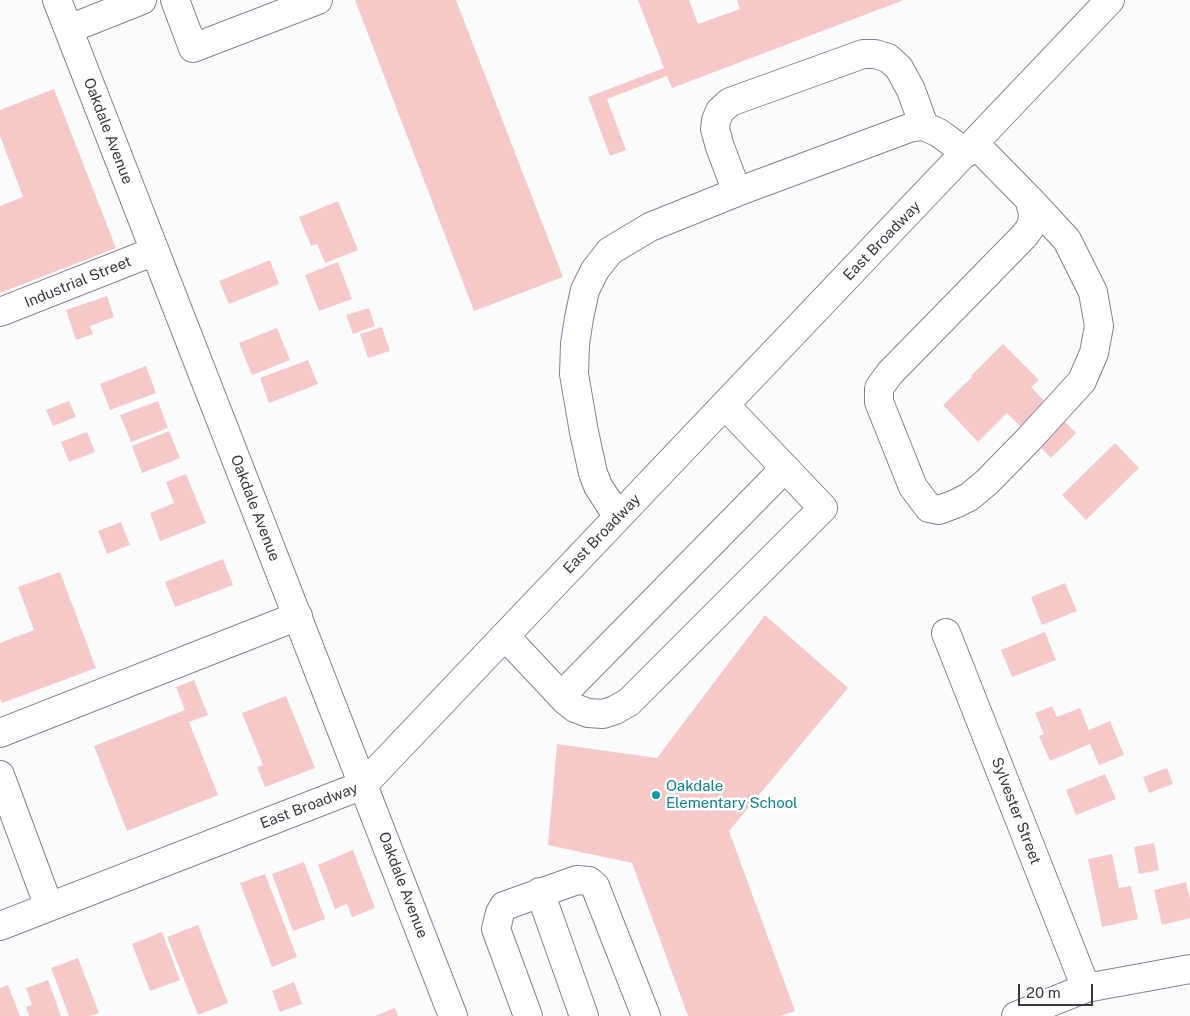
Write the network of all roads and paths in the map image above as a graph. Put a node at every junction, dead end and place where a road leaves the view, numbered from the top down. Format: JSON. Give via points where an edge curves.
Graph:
{"nodes":[{"id":1,"x":57,"y":0,"type":"edge"},
{"id":2,"x":142,"y":0,"type":"edge"},
{"id":3,"x":175,"y":0,"type":"edge"},
{"id":4,"x":318,"y":0,"type":"edge"},
{"id":5,"x":1110,"y":0,"type":"edge"},
{"id":6,"x":1086,"y":11,"type":"edge"},
{"id":7,"x":69,"y":29,"type":"junction"},
{"id":8,"x":924,"y":126,"type":"junction"},
{"id":9,"x":970,"y":148,"type":"junction"},
{"id":10,"x":737,"y":192,"type":"junction"},
{"id":11,"x":1029,"y":199,"type":"junction"},
{"id":12,"x":155,"y":251,"type":"junction"},
{"id":13,"x":0,"y":312,"type":"edge"},
{"id":14,"x":725,"y":405,"type":"junction"},
{"id":15,"x":784,"y":468,"type":"junction"},
{"id":16,"x":618,"y":517,"type":"junction"},
{"id":17,"x":298,"y":616,"type":"junction"},
{"id":18,"x":946,"y":633,"type":"dead end"},
{"id":19,"x":505,"y":636,"type":"junction"},
{"id":20,"x":561,"y":696,"type":"junction"},
{"id":21,"x":0,"y":732,"type":"edge"},
{"id":22,"x":0,"y":774,"type":"edge"},
{"id":23,"x":364,"y":785,"type":"junction"},
{"id":24,"x":540,"y":892,"type":"junction"},
{"id":25,"x":49,"y":907,"type":"junction"},
{"id":26,"x":0,"y":926,"type":"edge"},
{"id":27,"x":1190,"y":970,"type":"edge"},
{"id":28,"x":1086,"y":988,"type":"junction"},
{"id":29,"x":454,"y":1016,"type":"edge"},
{"id":30,"x":528,"y":1016,"type":"edge"},
{"id":31,"x":584,"y":1016,"type":"edge"},
{"id":32,"x":646,"y":1016,"type":"edge"},
{"id":33,"x":1016,"y":1016,"type":"edge"}],
"edges":[{"from":1,"to":7,"type":"street","name":"Oakdale Avenue"},
{"from":2,"to":7,"type":"street"},
{"from":3,"to":4,"type":"street","via":[[193,48]]},
{"from":5,"to":6,"type":"street","name":"East Broadway"},
{"from":6,"to":9,"type":"street","name":"East Broadway"},
{"from":7,"to":12,"type":"street","name":"Oakdale Avenue"},
{"from":8,"to":9,"type":"street"},
{"from":8,"to":10,"type":"street","via":[[912,127]]},
{"from":8,"to":10,"type":"street","via":[[899,68],[888,58],[863,54],[730,102],[720,111],[715,129]]},
{"from":9,"to":11,"type":"street"},
{"from":9,"to":14,"type":"street","name":"East Broadway"},
{"from":10,"to":16,"type":"street","via":[[650,227],[610,251],[585,290],[575,344],[574,374],[593,473]]},
{"from":11,"to":11,"type":"street","via":[[1032,224],[1025,235],[890,372],[880,388],[879,402],[913,487],[929,508],[939,510],[954,504],[987,482],[1082,382],[1094,353],[1100,326],[1093,292],[1067,240]]},
{"from":12,"to":13,"type":"street","name":"Industrial Street"},
{"from":12,"to":17,"type":"street","name":"Oakdale Avenue"},
{"from":14,"to":15,"type":"street"},
{"from":14,"to":16,"type":"street","name":"East Broadway"},
{"from":15,"to":20,"type":"street"},
{"from":15,"to":20,"type":"street","via":[[823,508],[629,702],[603,714],[588,713],[575,708]]},
{"from":16,"to":19,"type":"street","name":"East Broadway"},
{"from":17,"to":21,"type":"street"},
{"from":17,"to":23,"type":"street","name":"Oakdale Avenue"},
{"from":18,"to":28,"type":"street","name":"Sylvester Street"},
{"from":19,"to":20,"type":"street"},
{"from":19,"to":23,"type":"street","name":"East Broadway"},
{"from":22,"to":25,"type":"street"},
{"from":23,"to":25,"type":"street","name":"East Broadway"},
{"from":23,"to":29,"type":"street","name":"Oakdale Avenue"},
{"from":24,"to":30,"type":"street","via":[[504,906],[496,929]]},
{"from":24,"to":31,"type":"street"},
{"from":24,"to":32,"type":"street","via":[[576,880],[589,880],[595,886]]},
{"from":25,"to":26,"type":"street","name":"East Broadway"},
{"from":27,"to":28,"type":"street"},
{"from":28,"to":33,"type":"street"}]}
